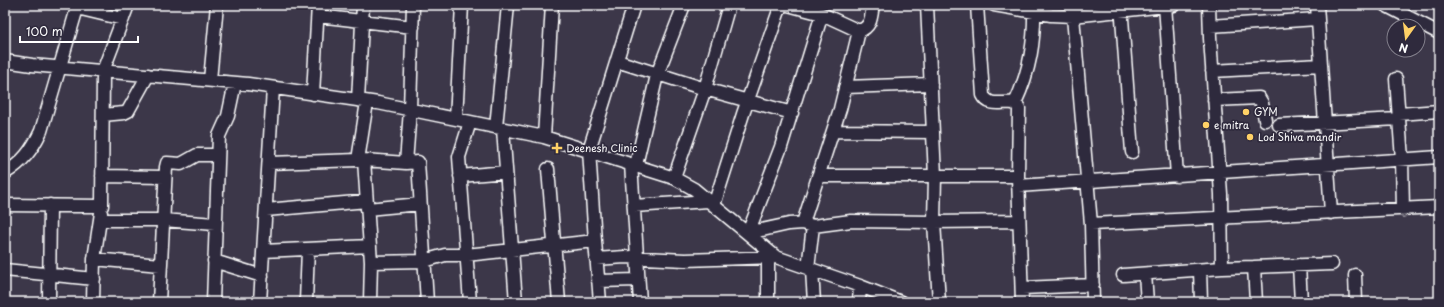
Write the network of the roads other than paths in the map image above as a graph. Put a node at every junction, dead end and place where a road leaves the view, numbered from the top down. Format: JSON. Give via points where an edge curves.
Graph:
{"nodes":[{"id":1,"x":128,"y":5,"type":"edge"},
{"id":2,"x":217,"y":5,"type":"edge"},
{"id":3,"x":363,"y":5,"type":"edge"},
{"id":4,"x":413,"y":5,"type":"edge"},
{"id":5,"x":462,"y":5,"type":"edge"},
{"id":6,"x":508,"y":5,"type":"edge"},
{"id":7,"x":552,"y":5,"type":"edge"},
{"id":8,"x":634,"y":5,"type":"edge"},
{"id":9,"x":684,"y":5,"type":"edge"},
{"id":10,"x":728,"y":5,"type":"edge"},
{"id":11,"x":781,"y":5,"type":"edge"},
{"id":12,"x":788,"y":5,"type":"edge"},
{"id":13,"x":873,"y":5,"type":"edge"},
{"id":14,"x":927,"y":5,"type":"edge"},
{"id":15,"x":977,"y":5,"type":"edge"},
{"id":16,"x":994,"y":5,"type":"edge"},
{"id":17,"x":1168,"y":5,"type":"edge"},
{"id":18,"x":1209,"y":5,"type":"edge"},
{"id":19,"x":1317,"y":5,"type":"edge"},
{"id":20,"x":1385,"y":5,"type":"edge"},
{"id":21,"x":78,"y":7,"type":"edge"},
{"id":22,"x":1121,"y":8,"type":"edge"},
{"id":23,"x":1034,"y":9,"type":"edge"},
{"id":24,"x":318,"y":10,"type":"edge"},
{"id":25,"x":1073,"y":10,"type":"edge"},
{"id":26,"x":822,"y":14,"type":"junction"},
{"id":27,"x":123,"y":19,"type":"junction"},
{"id":28,"x":1317,"y":19,"type":"junction"},
{"id":29,"x":363,"y":22,"type":"junction"},
{"id":30,"x":1210,"y":26,"type":"junction"},
{"id":31,"x":413,"y":27,"type":"junction"},
{"id":32,"x":859,"y":31,"type":"junction"},
{"id":33,"x":1439,"y":33,"type":"edge"},
{"id":34,"x":5,"y":61,"type":"edge"},
{"id":35,"x":617,"y":61,"type":"junction"},
{"id":36,"x":1321,"y":65,"type":"junction"},
{"id":37,"x":58,"y":67,"type":"junction"},
{"id":38,"x":103,"y":71,"type":"junction"},
{"id":39,"x":1212,"y":71,"type":"junction"},
{"id":40,"x":659,"y":73,"type":"junction"},
{"id":41,"x":148,"y":75,"type":"junction"},
{"id":42,"x":1396,"y":79,"type":"dead end"},
{"id":43,"x":210,"y":80,"type":"junction"},
{"id":44,"x":235,"y":83,"type":"junction"},
{"id":45,"x":931,"y":84,"type":"junction"},
{"id":46,"x":845,"y":87,"type":"junction"},
{"id":47,"x":273,"y":88,"type":"junction"},
{"id":48,"x":704,"y":89,"type":"junction"},
{"id":49,"x":313,"y":94,"type":"junction"},
{"id":50,"x":747,"y":100,"type":"junction"},
{"id":51,"x":1214,"y":100,"type":"junction"},
{"id":52,"x":362,"y":101,"type":"junction"},
{"id":53,"x":1015,"y":103,"type":"junction"},
{"id":54,"x":410,"y":110,"type":"junction"},
{"id":55,"x":1439,"y":111,"type":"edge"},
{"id":56,"x":792,"y":113,"type":"junction"},
{"id":57,"x":103,"y":115,"type":"junction"},
{"id":58,"x":1399,"y":116,"type":"junction"},
{"id":59,"x":456,"y":119,"type":"junction"},
{"id":60,"x":1265,"y":120,"type":"dead end"},
{"id":61,"x":470,"y":122,"type":"junction"},
{"id":62,"x":1325,"y":123,"type":"junction"},
{"id":63,"x":1279,"y":125,"type":"dead end"},
{"id":64,"x":500,"y":128,"type":"junction"},
{"id":65,"x":832,"y":131,"type":"junction"},
{"id":66,"x":933,"y":132,"type":"junction"},
{"id":67,"x":544,"y":137,"type":"junction"},
{"id":68,"x":589,"y":150,"type":"junction"},
{"id":69,"x":1132,"y":152,"type":"dead end"},
{"id":70,"x":218,"y":155,"type":"junction"},
{"id":71,"x":1439,"y":157,"type":"edge"},
{"id":72,"x":361,"y":160,"type":"junction"},
{"id":73,"x":1402,"y":160,"type":"junction"},
{"id":74,"x":269,"y":163,"type":"junction"},
{"id":75,"x":406,"y":163,"type":"junction"},
{"id":76,"x":633,"y":165,"type":"junction"},
{"id":77,"x":1328,"y":165,"type":"junction"},
{"id":78,"x":548,"y":170,"type":"dead end"},
{"id":79,"x":506,"y":172,"type":"junction"},
{"id":80,"x":1220,"y":172,"type":"junction"},
{"id":81,"x":5,"y":173,"type":"edge"},
{"id":82,"x":102,"y":176,"type":"junction"},
{"id":83,"x":460,"y":176,"type":"junction"},
{"id":84,"x":818,"y":176,"type":"junction"},
{"id":85,"x":935,"y":176,"type":"junction"},
{"id":86,"x":1177,"y":176,"type":"junction"},
{"id":87,"x":165,"y":177,"type":"junction"},
{"id":88,"x":674,"y":178,"type":"junction"},
{"id":89,"x":1018,"y":181,"type":"junction"},
{"id":90,"x":1087,"y":182,"type":"junction"},
{"id":91,"x":711,"y":203,"type":"junction"},
{"id":92,"x":420,"y":204,"type":"junction"},
{"id":93,"x":5,"y":205,"type":"edge"},
{"id":94,"x":50,"y":205,"type":"junction"},
{"id":95,"x":367,"y":205,"type":"junction"},
{"id":96,"x":102,"y":206,"type":"junction"},
{"id":97,"x":634,"y":206,"type":"junction"},
{"id":98,"x":1439,"y":207,"type":"edge"},
{"id":99,"x":266,"y":210,"type":"junction"},
{"id":100,"x":1403,"y":210,"type":"junction"},
{"id":101,"x":1331,"y":213,"type":"junction"},
{"id":102,"x":1221,"y":219,"type":"junction"},
{"id":103,"x":100,"y":220,"type":"junction"},
{"id":104,"x":163,"y":220,"type":"junction"},
{"id":105,"x":1020,"y":221,"type":"junction"},
{"id":106,"x":934,"y":222,"type":"junction"},
{"id":107,"x":215,"y":224,"type":"junction"},
{"id":108,"x":808,"y":224,"type":"junction"},
{"id":109,"x":1090,"y":224,"type":"junction"},
{"id":110,"x":748,"y":234,"type":"junction"},
{"id":111,"x":595,"y":241,"type":"junction"},
{"id":112,"x":555,"y":245,"type":"junction"},
{"id":113,"x":370,"y":246,"type":"junction"},
{"id":114,"x":308,"y":249,"type":"junction"},
{"id":115,"x":511,"y":250,"type":"junction"},
{"id":116,"x":263,"y":251,"type":"junction"},
{"id":117,"x":466,"y":256,"type":"junction"},
{"id":118,"x":772,"y":257,"type":"junction"},
{"id":119,"x":596,"y":258,"type":"junction"},
{"id":120,"x":94,"y":259,"type":"junction"},
{"id":121,"x":638,"y":259,"type":"junction"},
{"id":122,"x":214,"y":261,"type":"junction"},
{"id":123,"x":424,"y":261,"type":"junction"},
{"id":124,"x":371,"y":262,"type":"junction"},
{"id":125,"x":160,"y":264,"type":"junction"},
{"id":126,"x":1332,"y":264,"type":"dead end"},
{"id":127,"x":1298,"y":265,"type":"junction"},
{"id":128,"x":1254,"y":267,"type":"junction"},
{"id":129,"x":1222,"y":268,"type":"junction"},
{"id":130,"x":810,"y":269,"type":"junction"},
{"id":131,"x":5,"y":270,"type":"edge"},
{"id":132,"x":1200,"y":270,"type":"junction"},
{"id":133,"x":49,"y":274,"type":"junction"},
{"id":134,"x":1145,"y":274,"type":"junction"},
{"id":135,"x":1123,"y":275,"type":"dead end"},
{"id":136,"x":1355,"y":275,"type":"dead end"},
{"id":137,"x":262,"y":276,"type":"junction"},
{"id":138,"x":94,"y":279,"type":"junction"},
{"id":139,"x":638,"y":280,"type":"junction"},
{"id":140,"x":598,"y":281,"type":"junction"},
{"id":141,"x":1093,"y":285,"type":"junction"},
{"id":142,"x":860,"y":286,"type":"junction"},
{"id":143,"x":1022,"y":288,"type":"junction"},
{"id":144,"x":49,"y":302,"type":"edge"},
{"id":145,"x":93,"y":302,"type":"edge"},
{"id":146,"x":159,"y":302,"type":"edge"},
{"id":147,"x":213,"y":302,"type":"edge"},
{"id":148,"x":260,"y":302,"type":"edge"},
{"id":149,"x":306,"y":302,"type":"edge"},
{"id":150,"x":370,"y":302,"type":"edge"},
{"id":151,"x":427,"y":302,"type":"edge"},
{"id":152,"x":470,"y":302,"type":"edge"},
{"id":153,"x":516,"y":302,"type":"edge"},
{"id":154,"x":560,"y":302,"type":"edge"},
{"id":155,"x":600,"y":302,"type":"edge"},
{"id":156,"x":640,"y":302,"type":"edge"},
{"id":157,"x":768,"y":302,"type":"edge"},
{"id":158,"x":814,"y":302,"type":"edge"},
{"id":159,"x":860,"y":302,"type":"edge"},
{"id":160,"x":901,"y":302,"type":"edge"},
{"id":161,"x":939,"y":302,"type":"edge"},
{"id":162,"x":1022,"y":302,"type":"edge"},
{"id":163,"x":1093,"y":302,"type":"edge"},
{"id":164,"x":1147,"y":302,"type":"edge"},
{"id":165,"x":1201,"y":302,"type":"edge"},
{"id":166,"x":1256,"y":302,"type":"edge"},
{"id":167,"x":1301,"y":302,"type":"edge"},
{"id":168,"x":1356,"y":302,"type":"edge"}],
"edges":[{"from":1,"to":27,"type":"street"},
{"from":2,"to":43,"type":"street"},
{"from":3,"to":29,"type":"street"},
{"from":4,"to":31,"type":"street"},
{"from":5,"to":59,"type":"street"},
{"from":6,"to":64,"type":"street"},
{"from":7,"to":67,"type":"street"},
{"from":8,"to":35,"type":"street"},
{"from":9,"to":40,"type":"street"},
{"from":10,"to":48,"type":"street"},
{"from":11,"to":50,"type":"street"},
{"from":12,"to":26,"type":"street"},
{"from":13,"to":32,"type":"street","via":[[870,24],[866,29]]},
{"from":14,"to":45,"type":"street"},
{"from":15,"to":53,"type":"street","via":[[983,94],[992,104]]},
{"from":16,"to":23,"type":"street"},
{"from":17,"to":22,"type":"street"},
{"from":17,"to":86,"type":"street","via":[[1178,139]]},
{"from":18,"to":30,"type":"street"},
{"from":19,"to":28,"type":"street"},
{"from":20,"to":33,"type":"street"},
{"from":21,"to":27,"type":"street"},
{"from":21,"to":37,"type":"street"},
{"from":22,"to":25,"type":"street"},
{"from":22,"to":69,"type":"street"},
{"from":23,"to":25,"type":"street","via":[[1051,15]]},
{"from":23,"to":53,"type":"street","via":[[1034,43],[1030,64]]},
{"from":24,"to":29,"type":"street"},
{"from":24,"to":49,"type":"street"},
{"from":25,"to":90,"type":"street"},
{"from":26,"to":32,"type":"street"},
{"from":26,"to":56,"type":"street"},
{"from":27,"to":38,"type":"street"},
{"from":28,"to":30,"type":"street"},
{"from":28,"to":36,"type":"street"},
{"from":29,"to":31,"type":"street"},
{"from":29,"to":52,"type":"street"},
{"from":30,"to":39,"type":"street"},
{"from":31,"to":54,"type":"street"},
{"from":32,"to":46,"type":"street"},
{"from":34,"to":37,"type":"street"},
{"from":35,"to":40,"type":"street"},
{"from":35,"to":68,"type":"street"},
{"from":36,"to":39,"type":"street"},
{"from":36,"to":62,"type":"street"},
{"from":37,"to":38,"type":"street"},
{"from":37,"to":81,"type":"street","via":[[41,131],[34,147],[25,159]]},
{"from":38,"to":41,"type":"street"},
{"from":38,"to":57,"type":"street"},
{"from":39,"to":51,"type":"street"},
{"from":40,"to":48,"type":"street"},
{"from":40,"to":76,"type":"street"},
{"from":41,"to":43,"type":"street"},
{"from":41,"to":57,"type":"street","via":[[128,110],[119,114]]},
{"from":42,"to":58,"type":"street"},
{"from":43,"to":44,"type":"street"},
{"from":44,"to":47,"type":"street"},
{"from":44,"to":70,"type":"street","via":[[228,116],[220,132]]},
{"from":45,"to":46,"type":"street"},
{"from":45,"to":66,"type":"street"},
{"from":46,"to":65,"type":"street"},
{"from":47,"to":49,"type":"street"},
{"from":47,"to":74,"type":"street"},
{"from":48,"to":50,"type":"street"},
{"from":48,"to":88,"type":"street"},
{"from":49,"to":52,"type":"street"},
{"from":50,"to":56,"type":"street"},
{"from":50,"to":91,"type":"street"},
{"from":51,"to":60,"type":"street","via":[[1259,98]]},
{"from":51,"to":80,"type":"street"},
{"from":52,"to":54,"type":"street"},
{"from":52,"to":72,"type":"street"},
{"from":53,"to":89,"type":"street","via":[[1019,108]]},
{"from":54,"to":59,"type":"street"},
{"from":54,"to":75,"type":"street"},
{"from":55,"to":58,"type":"street"},
{"from":56,"to":110,"type":"street"},
{"from":57,"to":82,"type":"street"},
{"from":58,"to":62,"type":"street"},
{"from":58,"to":73,"type":"street"},
{"from":59,"to":61,"type":"street"},
{"from":61,"to":64,"type":"street"},
{"from":61,"to":83,"type":"street","via":[[459,157]]},
{"from":62,"to":63,"type":"street"},
{"from":62,"to":77,"type":"street"},
{"from":64,"to":67,"type":"street"},
{"from":64,"to":79,"type":"street"},
{"from":65,"to":66,"type":"street"},
{"from":65,"to":84,"type":"street"},
{"from":66,"to":85,"type":"street"},
{"from":67,"to":68,"type":"street"},
{"from":68,"to":76,"type":"street"},
{"from":68,"to":111,"type":"street"},
{"from":70,"to":87,"type":"street","via":[[197,155],[181,164],[167,164]]},
{"from":70,"to":107,"type":"street"},
{"from":71,"to":73,"type":"street"},
{"from":72,"to":74,"type":"street"},
{"from":72,"to":75,"type":"street"},
{"from":72,"to":95,"type":"street"},
{"from":73,"to":77,"type":"street"},
{"from":73,"to":100,"type":"street"},
{"from":74,"to":99,"type":"street"},
{"from":75,"to":92,"type":"street","via":[[418,162]]},
{"from":76,"to":88,"type":"street"},
{"from":76,"to":97,"type":"street"},
{"from":77,"to":80,"type":"street"},
{"from":77,"to":101,"type":"street"},
{"from":78,"to":112,"type":"street"},
{"from":79,"to":83,"type":"street"},
{"from":79,"to":115,"type":"street"},
{"from":80,"to":86,"type":"street"},
{"from":80,"to":102,"type":"street"},
{"from":82,"to":87,"type":"street"},
{"from":82,"to":96,"type":"street"},
{"from":83,"to":117,"type":"street"},
{"from":84,"to":85,"type":"street"},
{"from":84,"to":108,"type":"street"},
{"from":85,"to":89,"type":"street"},
{"from":85,"to":106,"type":"street"},
{"from":86,"to":90,"type":"street"},
{"from":87,"to":104,"type":"street"},
{"from":88,"to":91,"type":"street","via":[[694,189]]},
{"from":89,"to":90,"type":"street"},
{"from":89,"to":105,"type":"street"},
{"from":90,"to":109,"type":"street"},
{"from":91,"to":97,"type":"street"},
{"from":91,"to":110,"type":"street"},
{"from":92,"to":95,"type":"street"},
{"from":92,"to":123,"type":"street"},
{"from":93,"to":94,"type":"street"},
{"from":94,"to":96,"type":"street"},
{"from":94,"to":133,"type":"street"},
{"from":95,"to":99,"type":"street"},
{"from":95,"to":113,"type":"street"},
{"from":96,"to":103,"type":"street"},
{"from":97,"to":121,"type":"street"},
{"from":98,"to":100,"type":"street"},
{"from":99,"to":116,"type":"street"},
{"from":100,"to":101,"type":"street"},
{"from":101,"to":102,"type":"street"},
{"from":102,"to":109,"type":"street"},
{"from":102,"to":129,"type":"street"},
{"from":103,"to":104,"type":"street"},
{"from":103,"to":120,"type":"street"},
{"from":104,"to":107,"type":"street"},
{"from":104,"to":125,"type":"street"},
{"from":105,"to":106,"type":"street"},
{"from":105,"to":143,"type":"street"},
{"from":106,"to":108,"type":"street","via":[[851,221]]},
{"from":106,"to":161,"type":"street"},
{"from":107,"to":122,"type":"street"},
{"from":108,"to":110,"type":"street","via":[[789,224]]},
{"from":108,"to":130,"type":"street"},
{"from":109,"to":141,"type":"street"},
{"from":110,"to":118,"type":"street"},
{"from":111,"to":112,"type":"street"},
{"from":111,"to":119,"type":"street"},
{"from":112,"to":115,"type":"street"},
{"from":112,"to":154,"type":"street"},
{"from":113,"to":114,"type":"street"},
{"from":113,"to":124,"type":"street"},
{"from":114,"to":116,"type":"street"},
{"from":114,"to":149,"type":"street"},
{"from":115,"to":117,"type":"street"},
{"from":115,"to":153,"type":"street"},
{"from":116,"to":137,"type":"street"},
{"from":117,"to":123,"type":"street","via":[[445,255]]},
{"from":117,"to":152,"type":"street"},
{"from":118,"to":121,"type":"street"},
{"from":118,"to":130,"type":"street"},
{"from":118,"to":157,"type":"street"},
{"from":119,"to":121,"type":"street"},
{"from":119,"to":140,"type":"street"},
{"from":120,"to":125,"type":"street"},
{"from":120,"to":138,"type":"street"},
{"from":121,"to":139,"type":"street"},
{"from":122,"to":137,"type":"street"},
{"from":122,"to":147,"type":"street"},
{"from":123,"to":124,"type":"street"},
{"from":123,"to":151,"type":"street"},
{"from":124,"to":150,"type":"street"},
{"from":125,"to":146,"type":"street"},
{"from":126,"to":127,"type":"street"},
{"from":127,"to":128,"type":"street"},
{"from":127,"to":167,"type":"street"},
{"from":128,"to":129,"type":"street"},
{"from":128,"to":166,"type":"street"},
{"from":129,"to":132,"type":"street"},
{"from":130,"to":142,"type":"street"},
{"from":130,"to":158,"type":"street"},
{"from":131,"to":133,"type":"street"},
{"from":132,"to":134,"type":"street"},
{"from":132,"to":165,"type":"street"},
{"from":133,"to":138,"type":"street"},
{"from":133,"to":144,"type":"street"},
{"from":134,"to":135,"type":"street"},
{"from":134,"to":164,"type":"street"},
{"from":136,"to":168,"type":"street"},
{"from":137,"to":148,"type":"street"},
{"from":138,"to":145,"type":"street"},
{"from":139,"to":140,"type":"street"},
{"from":139,"to":156,"type":"street"},
{"from":140,"to":155,"type":"street"},
{"from":141,"to":143,"type":"street"},
{"from":141,"to":163,"type":"street"},
{"from":142,"to":159,"type":"street"},
{"from":142,"to":160,"type":"street"},
{"from":143,"to":162,"type":"street"}]}
